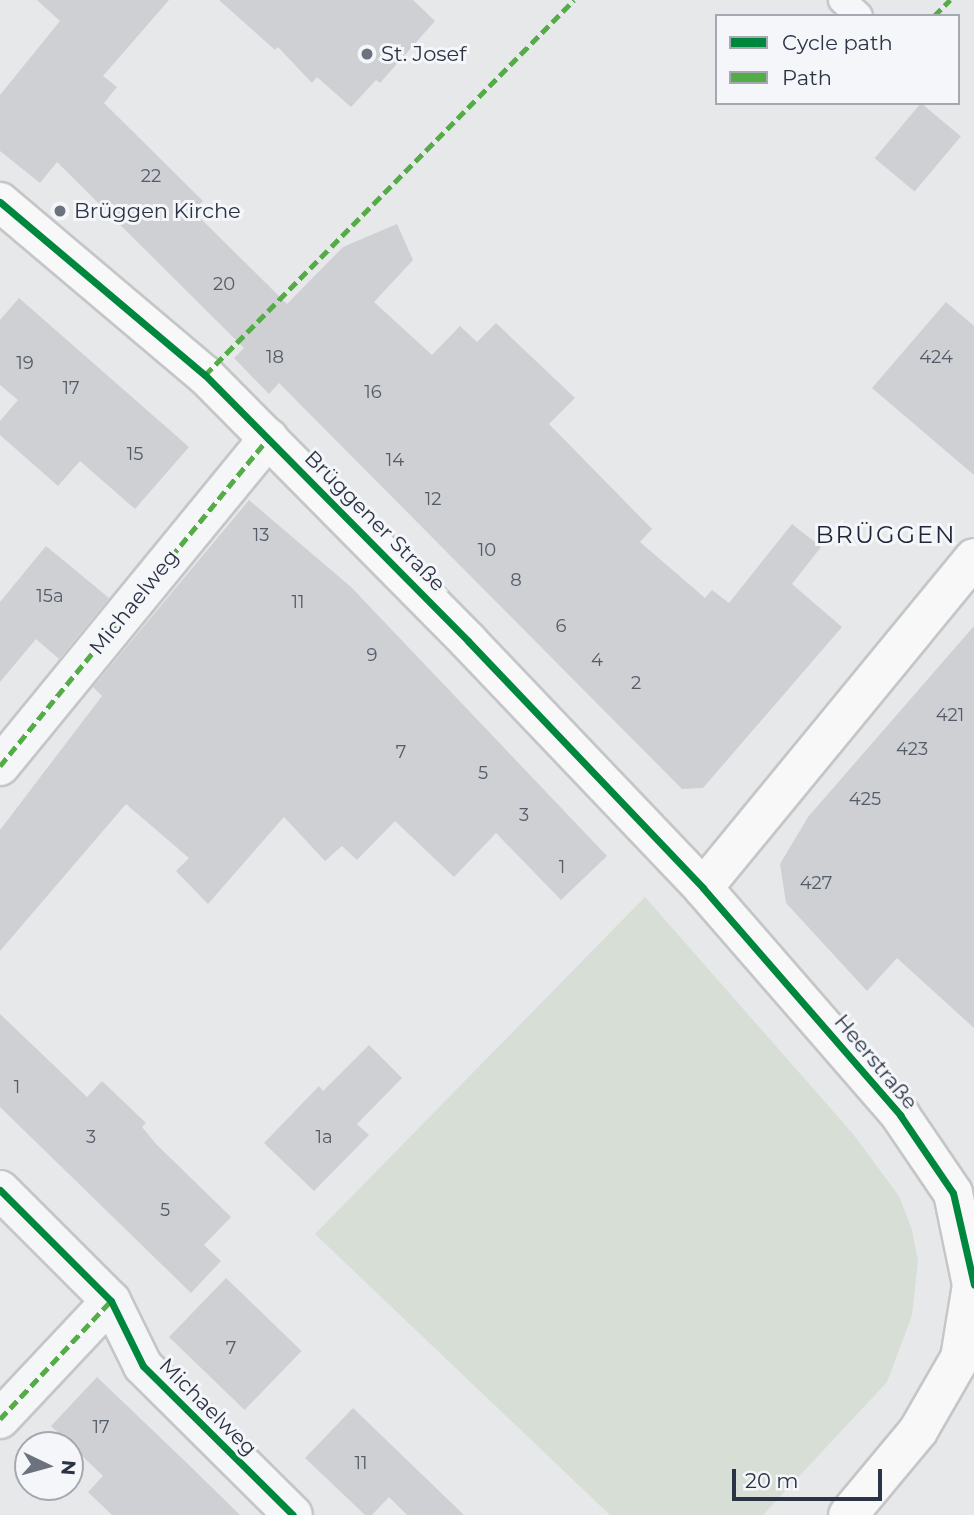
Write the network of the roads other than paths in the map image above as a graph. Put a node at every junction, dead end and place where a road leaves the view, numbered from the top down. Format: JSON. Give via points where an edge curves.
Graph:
{"nodes":[{"id":1,"x":842,"y":0,"type":"edge"},
{"id":2,"x":857,"y":14,"type":"edge"},
{"id":3,"x":0,"y":202,"type":"edge"},
{"id":4,"x":268,"y":438,"type":"junction"},
{"id":5,"x":974,"y":558,"type":"edge"},
{"id":6,"x":0,"y":766,"type":"edge"},
{"id":7,"x":703,"y":888,"type":"junction"},
{"id":8,"x":0,"y":1190,"type":"edge"},
{"id":9,"x":973,"y":1285,"type":"edge"},
{"id":10,"x":111,"y":1301,"type":"junction"},
{"id":11,"x":0,"y":1419,"type":"edge"},
{"id":12,"x":293,"y":1515,"type":"edge"},
{"id":13,"x":848,"y":1515,"type":"edge"}],
"edges":[{"from":1,"to":2,"type":"lane"},
{"from":3,"to":4,"type":"main road","name":"Brüggener Straße","via":[[205,375]]},
{"from":4,"to":6,"type":"street","name":"Michaelweg"},
{"from":4,"to":7,"type":"main road","name":"Brüggener Straße"},
{"from":5,"to":7,"type":"main road"},
{"from":7,"to":9,"type":"main road","name":"Heerstraße","via":[[900,1115],[953,1193]]},
{"from":8,"to":10,"type":"street","name":"Michaelweg"},
{"from":9,"to":13,"type":"main road","name":"Heerstraße","via":[[960,1358],[918,1432]]},
{"from":10,"to":11,"type":"street"},
{"from":10,"to":12,"type":"street","name":"Michaelweg","via":[[143,1366]]}]}
